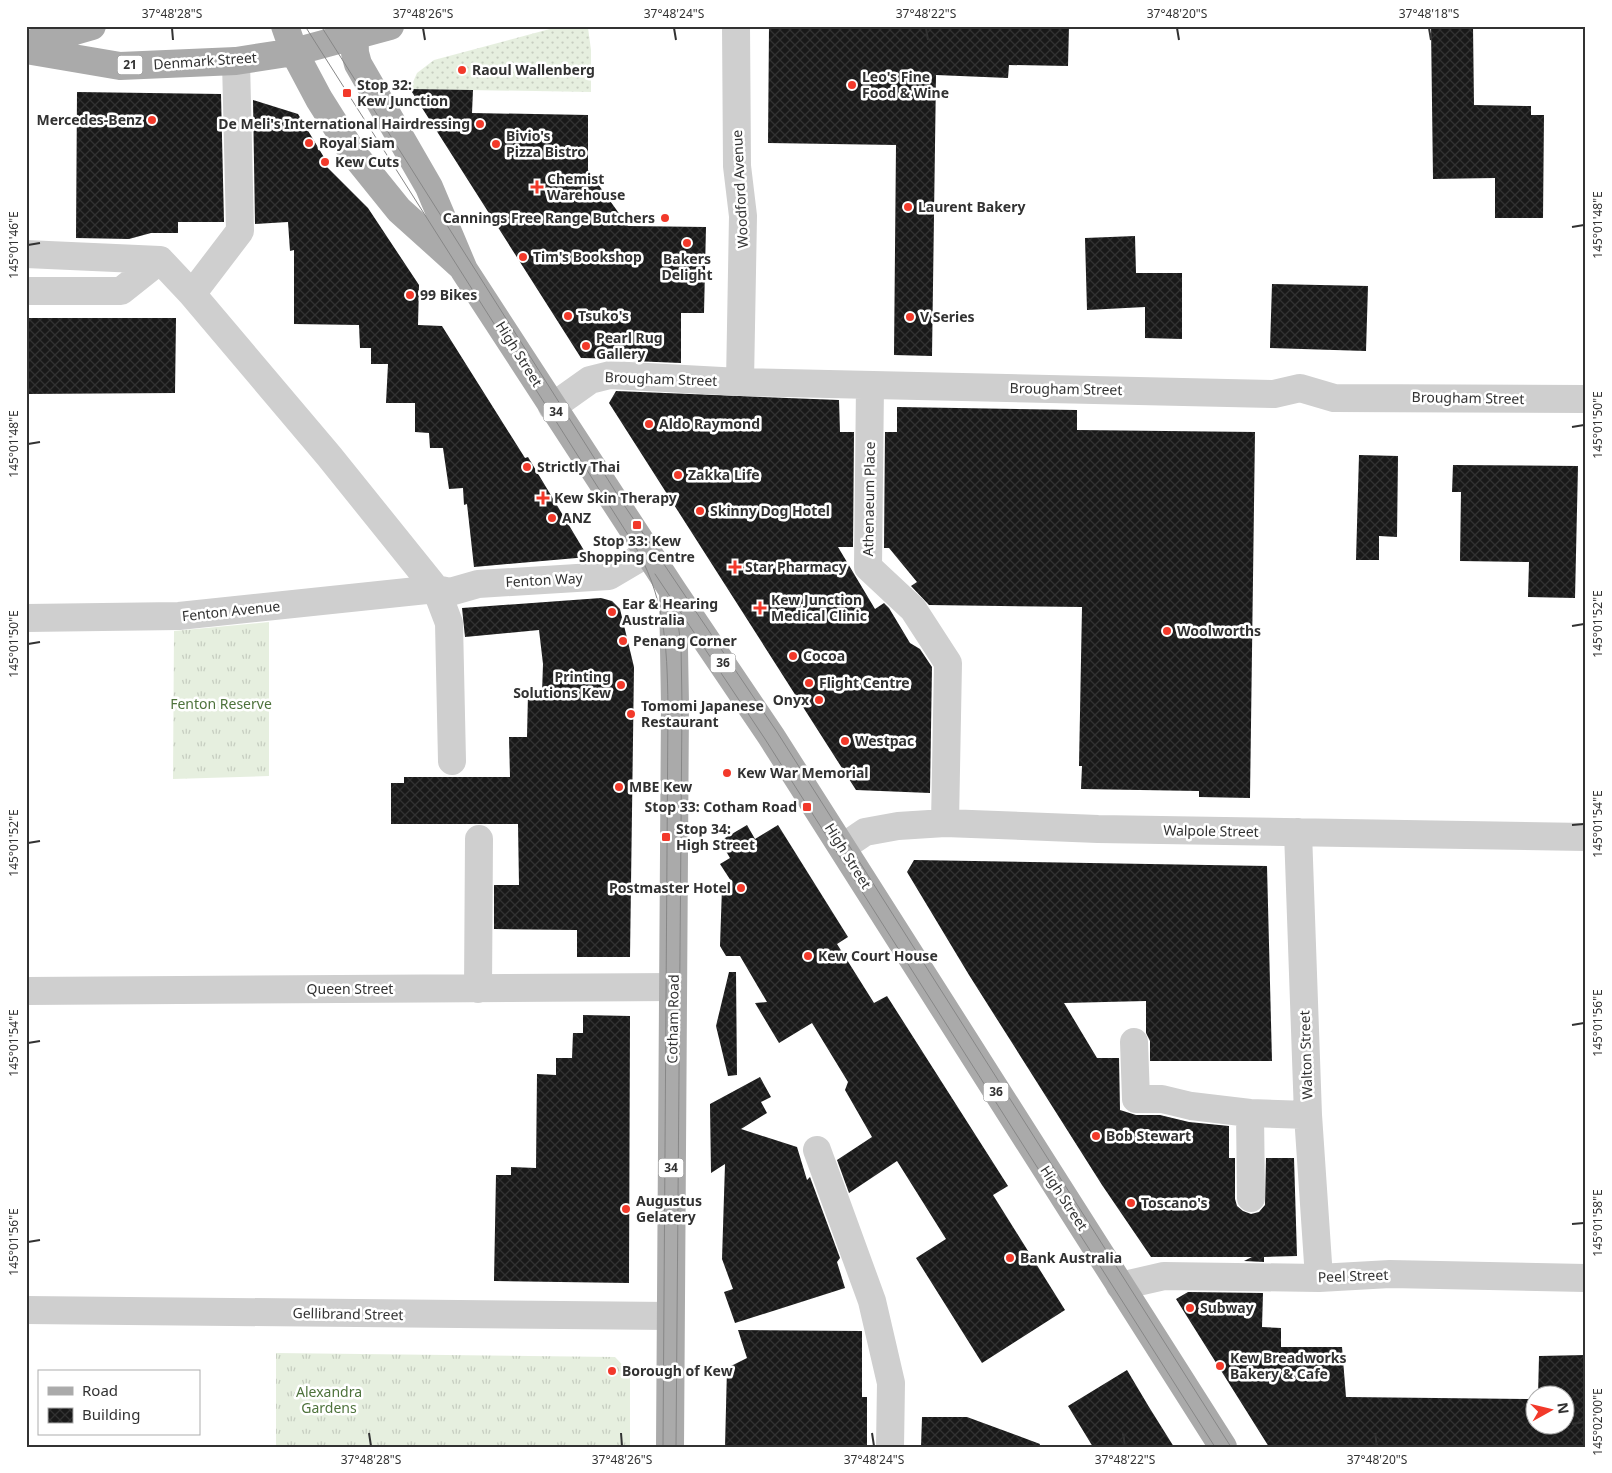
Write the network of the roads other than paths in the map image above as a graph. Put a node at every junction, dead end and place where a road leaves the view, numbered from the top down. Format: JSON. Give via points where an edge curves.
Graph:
{"nodes":[{"id":1,"x":92,"y":26,"type":"edge"},
{"id":2,"x":285,"y":26,"type":"edge"},
{"id":3,"x":390,"y":26,"type":"edge"},
{"id":4,"x":736,"y":26,"type":"edge"},
{"id":5,"x":354,"y":31,"type":"edge"},
{"id":6,"x":26,"y":45,"type":"edge"},
{"id":7,"x":26,"y":50,"type":"edge"},
{"id":8,"x":294,"y":52,"type":"junction"},
{"id":9,"x":236,"y":61,"type":"junction"},
{"id":10,"x":26,"y":254,"type":"edge"},
{"id":11,"x":160,"y":260,"type":"junction"},
{"id":12,"x":464,"y":270,"type":"junction"},
{"id":13,"x":26,"y":291,"type":"edge"},
{"id":14,"x":192,"y":294,"type":"junction"},
{"id":15,"x":740,"y":382,"type":"junction"},
{"id":16,"x":870,"y":385,"type":"junction"},
{"id":17,"x":1586,"y":399,"type":"edge"},
{"id":18,"x":552,"y":407,"type":"junction"},
{"id":19,"x":648,"y":553,"type":"junction"},
{"id":20,"x":436,"y":589,"type":"junction"},
{"id":21,"x":673,"y":591,"type":"junction"},
{"id":22,"x":26,"y":618,"type":"edge"},
{"id":23,"x":452,"y":761,"type":"dead end"},
{"id":24,"x":945,"y":822,"type":"junction"},
{"id":25,"x":1298,"y":832,"type":"junction"},
{"id":26,"x":1586,"y":837,"type":"edge"},
{"id":27,"x":479,"y":839,"type":"dead end"},
{"id":28,"x":842,"y":847,"type":"junction"},
{"id":29,"x":673,"y":987,"type":"junction"},
{"id":30,"x":478,"y":989,"type":"junction"},
{"id":31,"x":26,"y":991,"type":"edge"},
{"id":32,"x":1134,"y":1042,"type":"dead end"},
{"id":33,"x":1250,"y":1113,"type":"junction"},
{"id":34,"x":1308,"y":1115,"type":"junction"},
{"id":35,"x":817,"y":1150,"type":"dead end"},
{"id":36,"x":1251,"y":1198,"type":"dead end"},
{"id":37,"x":1318,"y":1278,"type":"junction"},
{"id":38,"x":1586,"y":1278,"type":"edge"},
{"id":39,"x":1120,"y":1286,"type":"junction"},
{"id":40,"x":26,"y":1310,"type":"edge"},
{"id":41,"x":670,"y":1316,"type":"junction"},
{"id":42,"x":670,"y":1447,"type":"edge"},
{"id":43,"x":890,"y":1447,"type":"edge"},
{"id":44,"x":1223,"y":1447,"type":"edge"}],
"edges":[{"from":1,"to":6,"type":"main road"},
{"from":2,"to":8,"type":"main road","name":"High Street","number":"34"},
{"from":3,"to":5,"type":"main road","number":"21"},
{"from":4,"to":15,"type":"street","name":"Woodford Avenue","via":[[737,166],[743,216]]},
{"from":5,"to":8,"type":"main road","number":"21"},
{"from":5,"to":12,"type":"main road","name":"High Street","number":"34","via":[[358,64],[423,176]]},
{"from":7,"to":9,"type":"main road","name":"Denmark Street","number":"21","via":[[120,66]]},
{"from":8,"to":9,"type":"main road","name":"Denmark Street","number":"21"},
{"from":8,"to":12,"type":"main road","name":"High Street","number":"34","via":[[319,99],[375,182],[413,224]]},
{"from":9,"to":14,"type":"street","via":[[240,231]]},
{"from":10,"to":11,"type":"street"},
{"from":11,"to":13,"type":"street","via":[[121,291]]},
{"from":11,"to":14,"type":"street"},
{"from":12,"to":18,"type":"main road","name":"High Street","number":"34"},
{"from":14,"to":20,"type":"street"},
{"from":15,"to":16,"type":"street","name":"Brougham Street"},
{"from":15,"to":18,"type":"street","name":"Brougham Street","via":[[602,375]]},
{"from":16,"to":17,"type":"street","name":"Brougham Street","via":[[910,397],[1274,394],[1300,388],[1334,398]]},
{"from":16,"to":24,"type":"street","name":"Athenaeum Place","via":[[868,567],[913,609],[948,663]]},
{"from":18,"to":19,"type":"main road","name":"High Street","number":"34"},
{"from":19,"to":20,"type":"street","name":"Fenton Way","via":[[609,576],[478,584],[450,592]]},
{"from":19,"to":21,"type":"main road","name":"High Street","number":"34"},
{"from":20,"to":22,"type":"street","name":"Fenton Avenue","via":[[179,616]]},
{"from":20,"to":23,"type":"street","via":[[449,622]]},
{"from":21,"to":28,"type":"main road","name":"High Street","number":"36","via":[[731,674]]},
{"from":21,"to":29,"type":"main road","name":"Cotham Road","number":"34"},
{"from":24,"to":25,"type":"street","name":"Walpole Street","via":[[1098,829]]},
{"from":24,"to":28,"type":"street","name":"Walpole Street","via":[[865,832]]},
{"from":25,"to":26,"type":"street","name":"Walpole Street"},
{"from":25,"to":34,"type":"street","name":"Walton Street"},
{"from":27,"to":30,"type":"street"},
{"from":28,"to":39,"type":"main road","name":"High Street","number":"36"},
{"from":29,"to":30,"type":"street","name":"Queen Street"},
{"from":29,"to":41,"type":"main road","name":"Cotham Road","number":"34"},
{"from":30,"to":31,"type":"street","name":"Queen Street"},
{"from":32,"to":33,"type":"street","via":[[1136,1099],[1162,1099]]},
{"from":33,"to":34,"type":"street"},
{"from":33,"to":36,"type":"street"},
{"from":34,"to":37,"type":"street","name":"Walton Street"},
{"from":35,"to":43,"type":"street","via":[[872,1301],[891,1384]]},
{"from":37,"to":38,"type":"street","name":"Peel Street","via":[[1390,1274]]},
{"from":37,"to":39,"type":"street","name":"Peel Street","via":[[1164,1276]]},
{"from":39,"to":44,"type":"main road","name":"High Street","number":"36"},
{"from":40,"to":41,"type":"street","name":"Gellibrand Street"},
{"from":41,"to":42,"type":"main road","name":"Cotham Road","number":"34"}]}
